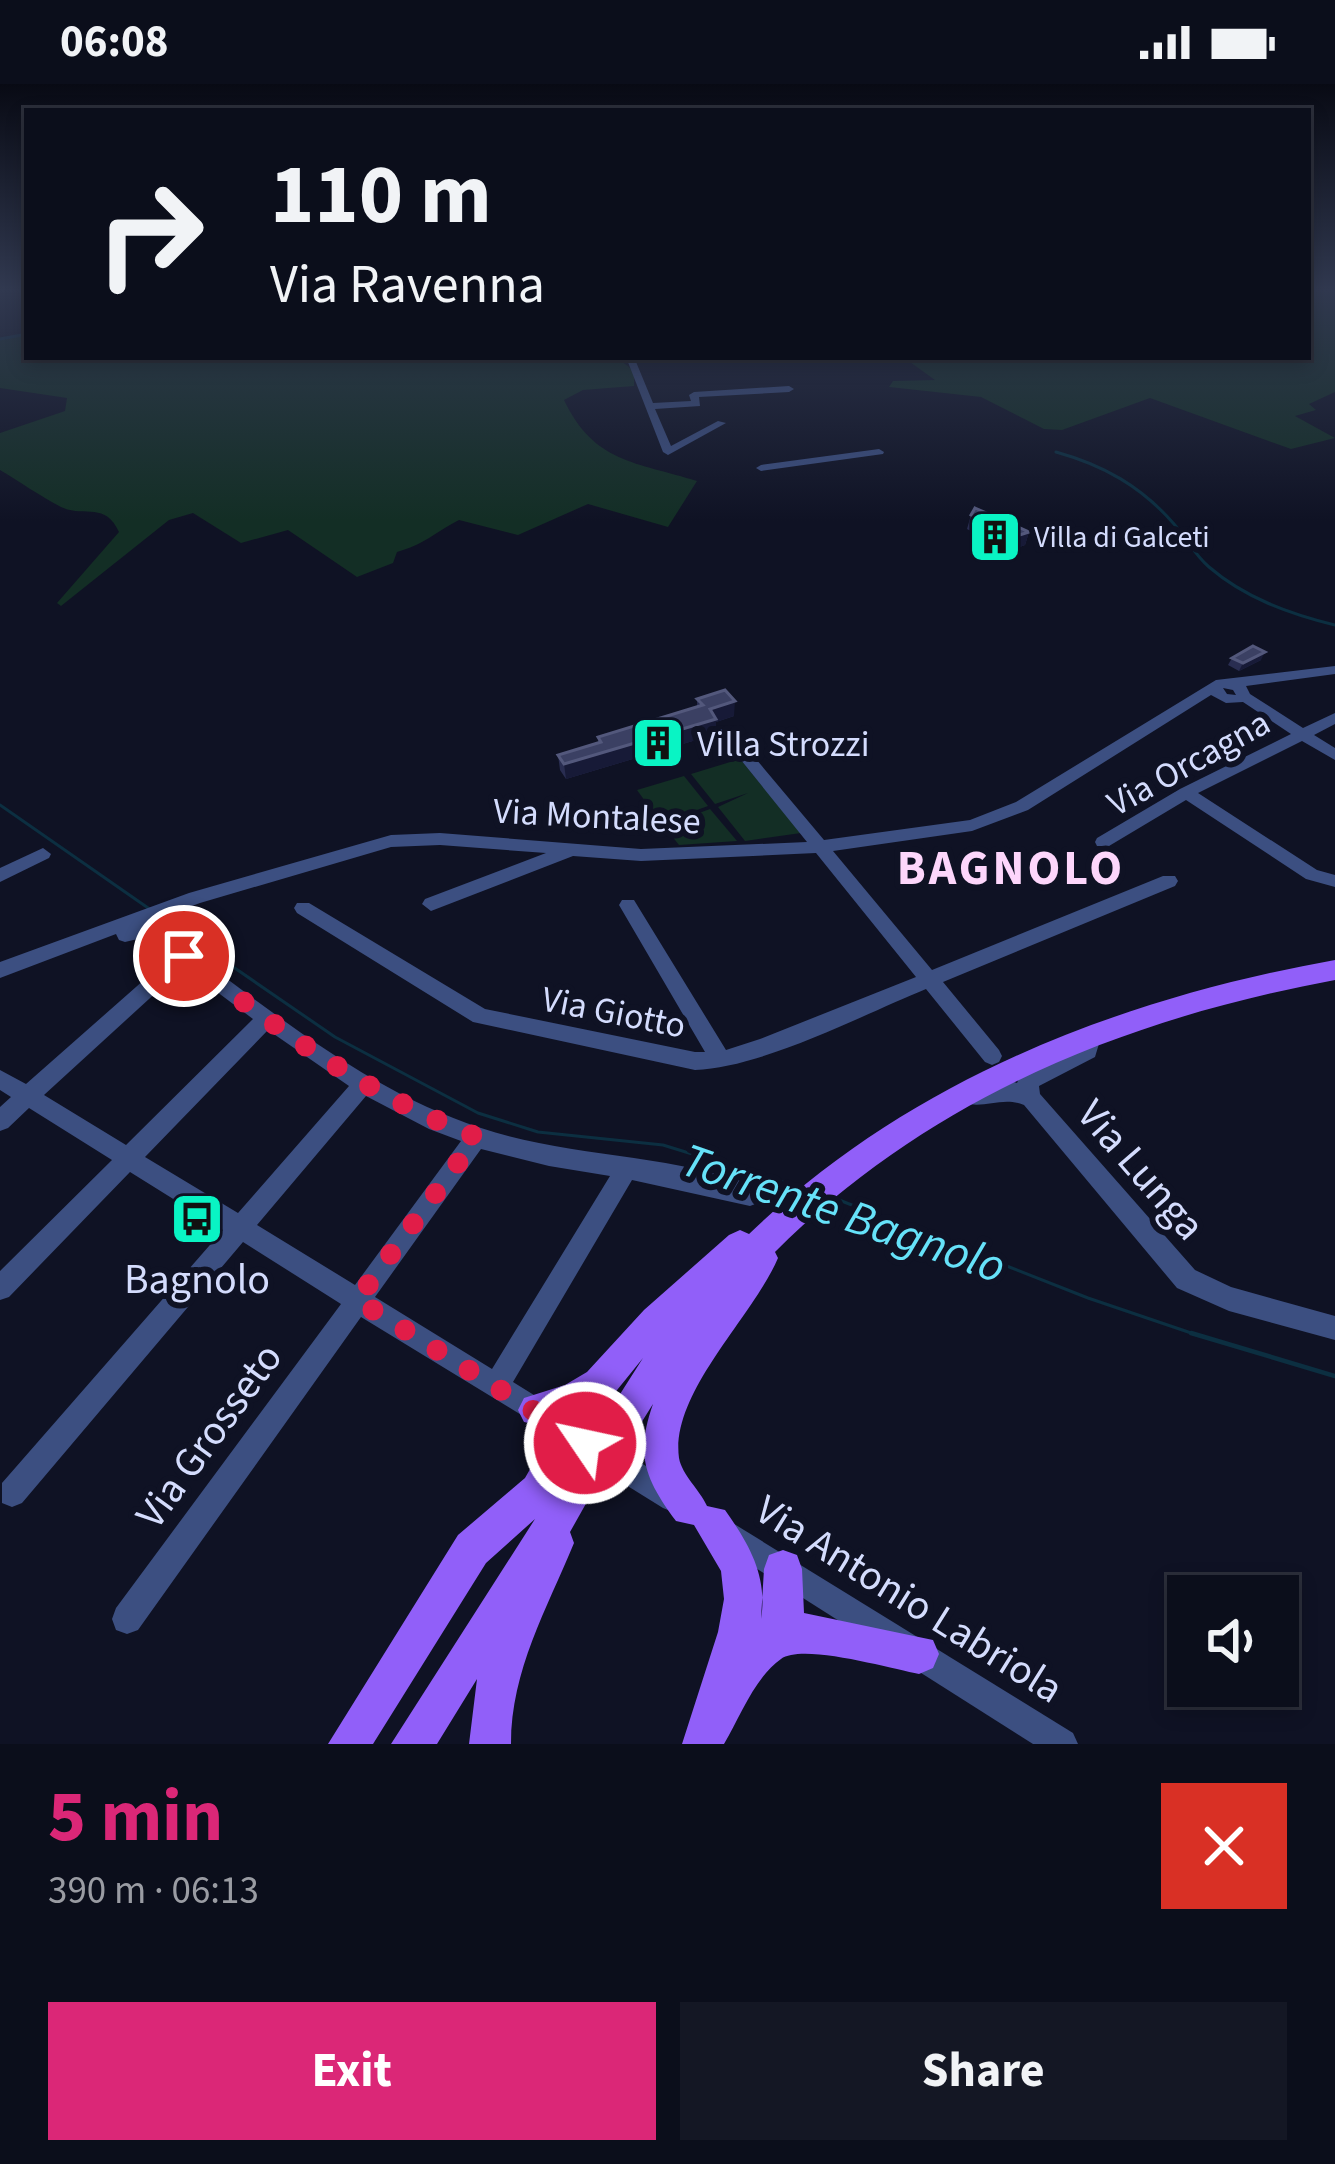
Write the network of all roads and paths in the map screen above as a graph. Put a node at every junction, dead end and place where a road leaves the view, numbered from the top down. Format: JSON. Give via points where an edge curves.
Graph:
{"nodes":[{"id":1,"x":633,"y":365,"type":"edge"},
{"id":2,"x":789,"y":389,"type":"dead end"},
{"id":3,"x":649,"y":406,"type":"junction"},
{"id":4,"x":721,"y":422,"type":"dead end"},
{"id":5,"x":879,"y":452,"type":"dead end"},
{"id":6,"x":761,"y":469,"type":"dead end"},
{"id":7,"x":1335,"y":670,"type":"edge"},
{"id":8,"x":1231,"y":692,"type":"junction"},
{"id":9,"x":1335,"y":718,"type":"edge"},
{"id":10,"x":724,"y":731,"type":"dead end"},
{"id":11,"x":1301,"y":734,"type":"junction"},
{"id":12,"x":1335,"y":754,"type":"edge"},
{"id":13,"x":1186,"y":793,"type":"junction"},
{"id":14,"x":1103,"y":842,"type":"dead end"},
{"id":15,"x":820,"y":847,"type":"junction"},
{"id":16,"x":569,"y":850,"type":"junction"},
{"id":17,"x":43,"y":854,"type":"dead end"},
{"id":18,"x":0,"y":876,"type":"edge"},
{"id":19,"x":1169,"y":881,"type":"dead end"},
{"id":20,"x":1335,"y":881,"type":"edge"},
{"id":21,"x":431,"y":904,"type":"dead end"},
{"id":22,"x":628,"y":905,"type":"dead end"},
{"id":23,"x":303,"y":908,"type":"dead end"},
{"id":24,"x":61,"y":949,"type":"junction"},
{"id":25,"x":184,"y":956,"type":"junction"},
{"id":26,"x":0,"y":970,"type":"edge"},
{"id":27,"x":1335,"y":970,"type":"edge"},
{"id":28,"x":928,"y":978,"type":"junction"},
{"id":29,"x":265,"y":1020,"type":"junction"},
{"id":30,"x":1091,"y":1037,"type":"junction"},
{"id":31,"x":992,"y":1056,"type":"dead end"},
{"id":32,"x":721,"y":1060,"type":"junction"},
{"id":33,"x":0,"y":1079,"type":"edge"},
{"id":34,"x":362,"y":1085,"type":"junction"},
{"id":35,"x":26,"y":1097,"type":"junction"},
{"id":36,"x":1031,"y":1098,"type":"junction"},
{"id":37,"x":956,"y":1099,"type":"junction"},
{"id":38,"x":0,"y":1121,"type":"edge"},
{"id":39,"x":477,"y":1137,"type":"junction"},
{"id":40,"x":125,"y":1159,"type":"junction"},
{"id":41,"x":626,"y":1170,"type":"junction"},
{"id":42,"x":750,"y":1196,"type":"dead end"},
{"id":43,"x":782,"y":1224,"type":"junction"},
{"id":44,"x":238,"y":1228,"type":"junction"},
{"id":45,"x":0,"y":1288,"type":"edge"},
{"id":46,"x":357,"y":1300,"type":"junction"},
{"id":47,"x":1335,"y":1328,"type":"edge"},
{"id":48,"x":602,"y":1383,"type":"junction"},
{"id":49,"x":496,"y":1387,"type":"junction"},
{"id":50,"x":574,"y":1427,"type":"junction"},
{"id":51,"x":579,"y":1484,"type":"junction"},
{"id":52,"x":12,"y":1493,"type":"dead end"},
{"id":53,"x":700,"y":1516,"type":"junction"},
{"id":54,"x":783,"y":1569,"type":"junction"},
{"id":55,"x":127,"y":1619,"type":"dead end"},
{"id":56,"x":774,"y":1637,"type":"junction"},
{"id":57,"x":919,"y":1654,"type":"junction"},
{"id":58,"x":701,"y":1742,"type":"edge"},
{"id":59,"x":350,"y":1744,"type":"edge"},
{"id":60,"x":412,"y":1744,"type":"edge"},
{"id":61,"x":490,"y":1744,"type":"edge"},
{"id":62,"x":1062,"y":1744,"type":"edge"}],
"edges":[{"from":1,"to":3,"type":"street"},
{"from":2,"to":3,"type":"street"},
{"from":3,"to":4,"type":"street","via":[[668,452]]},
{"from":5,"to":6,"type":"street"},
{"from":7,"to":8,"type":"street","via":[[1257,679]]},
{"from":8,"to":11,"type":"street"},
{"from":8,"to":15,"type":"street","name":"Via Montalese","via":[[1179,708],[1000,817]]},
{"from":9,"to":11,"type":"street","name":"Via Orcagna"},
{"from":10,"to":15,"type":"street"},
{"from":11,"to":12,"type":"street"},
{"from":11,"to":13,"type":"street","name":"Via Orcagna"},
{"from":13,"to":14,"type":"street","name":"Via Orcagna"},
{"from":13,"to":20,"type":"street","via":[[1312,875]]},
{"from":15,"to":16,"type":"street","name":"Via Montalese"},
{"from":15,"to":28,"type":"street"},
{"from":16,"to":21,"type":"street"},
{"from":16,"to":24,"type":"street","name":"Via Montalese","via":[[391,841]]},
{"from":17,"to":18,"type":"street"},
{"from":19,"to":28,"type":"street","name":"Via Giotto"},
{"from":22,"to":32,"type":"street"},
{"from":23,"to":32,"type":"street","name":"Via Giotto","via":[[480,1016]]},
{"from":24,"to":25,"type":"street","via":[[73,954],[144,931]]},
{"from":24,"to":26,"type":"street","name":"Via Montalese"},
{"from":25,"to":29,"type":"street"},
{"from":25,"to":35,"type":"street"},
{"from":27,"to":30,"type":"main road","via":[[1214,995]]},
{"from":28,"to":31,"type":"street"},
{"from":28,"to":32,"type":"street","name":"Via Giotto"},
{"from":29,"to":34,"type":"street"},
{"from":29,"to":40,"type":"street"},
{"from":30,"to":36,"type":"street","via":[[1088,1052],[1027,1082]]},
{"from":30,"to":37,"type":"main road"},
{"from":33,"to":35,"type":"street","name":"Via Antonio Labriola"},
{"from":34,"to":39,"type":"street"},
{"from":34,"to":44,"type":"street"},
{"from":35,"to":38,"type":"street"},
{"from":35,"to":40,"type":"street","name":"Via Antonio Labriola"},
{"from":36,"to":37,"type":"street","via":[[1011,1090]]},
{"from":36,"to":47,"type":"street","name":"Via Lunga","via":[[1186,1279]]},
{"from":37,"to":43,"type":"main road","via":[[838,1174]]},
{"from":39,"to":41,"type":"street"},
{"from":39,"to":46,"type":"street","name":"Via Grosseto"},
{"from":40,"to":44,"type":"street","name":"Via Antonio Labriola"},
{"from":40,"to":45,"type":"street"},
{"from":41,"to":42,"type":"street","via":[[700,1179]]},
{"from":41,"to":49,"type":"street"},
{"from":43,"to":48,"type":"main road","via":[[700,1279]]},
{"from":43,"to":50,"type":"main road"},
{"from":43,"to":53,"type":"main road","via":[[698,1355],[662,1438],[664,1472]]},
{"from":44,"to":46,"type":"street","name":"Via Antonio Labriola"},
{"from":44,"to":52,"type":"street"},
{"from":46,"to":49,"type":"street","name":"Via Antonio Labriola"},
{"from":46,"to":55,"type":"street","name":"Via Grosseto"},
{"from":48,"to":50,"type":"main road"},
{"from":48,"to":50,"type":"main road","via":[[571,1401]]},
{"from":49,"to":50,"type":"street","name":"Via Antonio Labriola"},
{"from":50,"to":51,"type":"main road","bridge":true},
{"from":50,"to":53,"type":"street","name":"Via Antonio Labriola"},
{"from":50,"to":59,"type":"main road","via":[[538,1491],[472,1549]]},
{"from":51,"to":60,"type":"main road"},
{"from":51,"to":61,"type":"main road","via":[[499,1677]]},
{"from":53,"to":54,"type":"street","name":"Via Antonio Labriola"},
{"from":53,"to":58,"type":"main road","via":[[736,1561],[744,1591]]},
{"from":54,"to":56,"type":"main road","via":[[784,1615]]},
{"from":54,"to":57,"type":"street","name":"Via Antonio Labriola"},
{"from":56,"to":57,"type":"main road","via":[[807,1633]]},
{"from":56,"to":58,"type":"main road","via":[[747,1665]]},
{"from":57,"to":62,"type":"street","name":"Via Antonio Labriola"}]}
